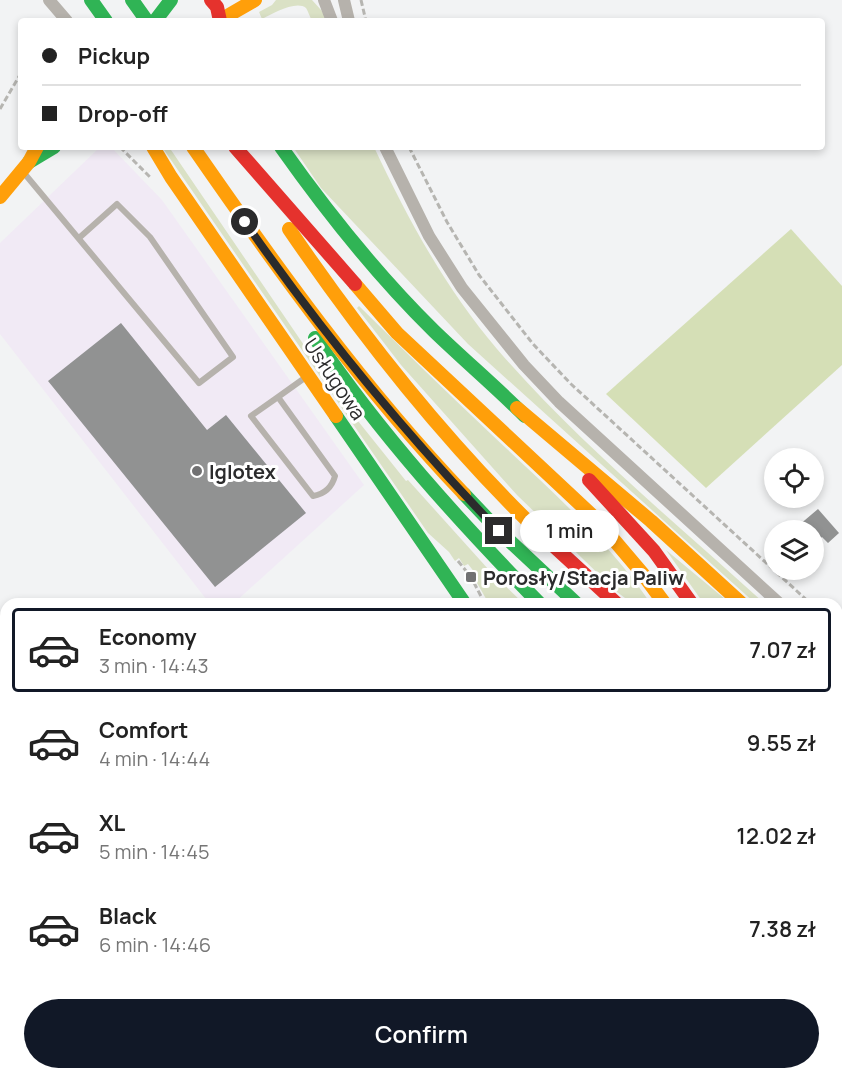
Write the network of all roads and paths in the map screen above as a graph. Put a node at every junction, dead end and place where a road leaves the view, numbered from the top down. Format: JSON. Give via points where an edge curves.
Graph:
{"nodes":[{"id":1,"x":48,"y":0,"type":"edge"},
{"id":2,"x":132,"y":0,"type":"edge"},
{"id":3,"x":171,"y":0,"type":"edge"},
{"id":4,"x":211,"y":0,"type":"edge"},
{"id":5,"x":255,"y":0,"type":"edge"},
{"id":6,"x":324,"y":0,"type":"edge"},
{"id":7,"x":344,"y":0,"type":"edge"},
{"id":8,"x":361,"y":0,"type":"edge"},
{"id":9,"x":53,"y":18,"type":"edge"},
{"id":10,"x":64,"y":18,"type":"edge"},
{"id":11,"x":145,"y":18,"type":"edge"},
{"id":12,"x":157,"y":18,"type":"edge"},
{"id":13,"x":221,"y":18,"type":"edge"},
{"id":14,"x":226,"y":18,"type":"edge"},
{"id":15,"x":331,"y":18,"type":"edge"},
{"id":16,"x":348,"y":18,"type":"edge"},
{"id":17,"x":365,"y":18,"type":"edge"},
{"id":18,"x":18,"y":78,"type":"edge"},
{"id":19,"x":0,"y":109,"type":"edge"},
{"id":20,"x":35,"y":150,"type":"edge"},
{"id":21,"x":50,"y":150,"type":"edge"},
{"id":22,"x":141,"y":150,"type":"edge"},
{"id":23,"x":155,"y":150,"type":"edge"},
{"id":24,"x":195,"y":150,"type":"edge"},
{"id":25,"x":237,"y":150,"type":"edge"},
{"id":26,"x":238,"y":150,"type":"edge"},
{"id":27,"x":283,"y":150,"type":"edge"},
{"id":28,"x":386,"y":150,"type":"edge"},
{"id":29,"x":411,"y":150,"type":"edge"},
{"id":30,"x":26,"y":166,"type":"junction"},
{"id":31,"x":171,"y":177,"type":"junction"},
{"id":32,"x":0,"y":197,"type":"edge"},
{"id":33,"x":79,"y":238,"type":"junction"},
{"id":34,"x":258,"y":241,"type":"junction"},
{"id":35,"x":309,"y":375,"type":"junction"},
{"id":36,"x":278,"y":397,"type":"junction"},
{"id":37,"x":517,"y":408,"type":"junction"},
{"id":38,"x":458,"y":561,"type":"dead end"},
{"id":39,"x":461,"y":598,"type":"edge"},
{"id":40,"x":482,"y":598,"type":"edge"},
{"id":41,"x":534,"y":598,"type":"edge"},
{"id":42,"x":571,"y":598,"type":"edge"},
{"id":43,"x":611,"y":598,"type":"edge"},
{"id":44,"x":661,"y":598,"type":"edge"},
{"id":45,"x":688,"y":598,"type":"edge"},
{"id":46,"x":735,"y":598,"type":"edge"},
{"id":47,"x":773,"y":598,"type":"edge"},
{"id":48,"x":804,"y":598,"type":"edge"}],
"edges":[{"from":1,"to":9,"type":"street"},
{"from":1,"to":10,"type":"street"},
{"from":2,"to":11,"type":"main road","bridge":true},
{"from":3,"to":12,"type":"main road"},
{"from":4,"to":13,"type":"main road"},
{"from":5,"to":14,"type":"main road"},
{"from":6,"to":15,"type":"street"},
{"from":7,"to":16,"type":"street"},
{"from":8,"to":17,"type":"path"},
{"from":18,"to":19,"type":"path"},
{"from":20,"to":30,"type":"main road"},
{"from":21,"to":30,"type":"main road"},
{"from":22,"to":31,"type":"main road"},
{"from":23,"to":31,"type":"main road"},
{"from":24,"to":34,"type":"main road"},
{"from":25,"to":43,"type":"main road","via":[[353,320],[403,384],[503,496]]},
{"from":26,"to":44,"type":"main road","via":[[397,333],[589,512]]},
{"from":27,"to":37,"type":"main road","via":[[329,214],[385,279]]},
{"from":28,"to":47,"type":"street","via":[[429,236],[462,288],[524,365],[559,402]]},
{"from":29,"to":48,"type":"path","via":[[479,275],[533,344],[571,384]]},
{"from":30,"to":32,"type":"main road"},
{"from":30,"to":33,"type":"lane"},
{"from":31,"to":35,"type":"main road","name":"Usługowa"},
{"from":33,"to":33,"type":"lane","via":[[199,383],[233,357],[150,237],[117,204]]},
{"from":34,"to":41,"type":"main road","via":[[304,323],[366,413],[452,514]]},
{"from":34,"to":42,"type":"main road","via":[[434,463]]},
{"from":35,"to":36,"type":"lane"},
{"from":35,"to":39,"type":"main road","name":"Usługowa"},
{"from":36,"to":36,"type":"lane","via":[[335,476],[333,485],[321,495],[313,496],[251,416]]},
{"from":37,"to":45,"type":"main road","via":[[654,551]]},
{"from":37,"to":46,"type":"main road"},
{"from":38,"to":40,"type":"path"}]}
